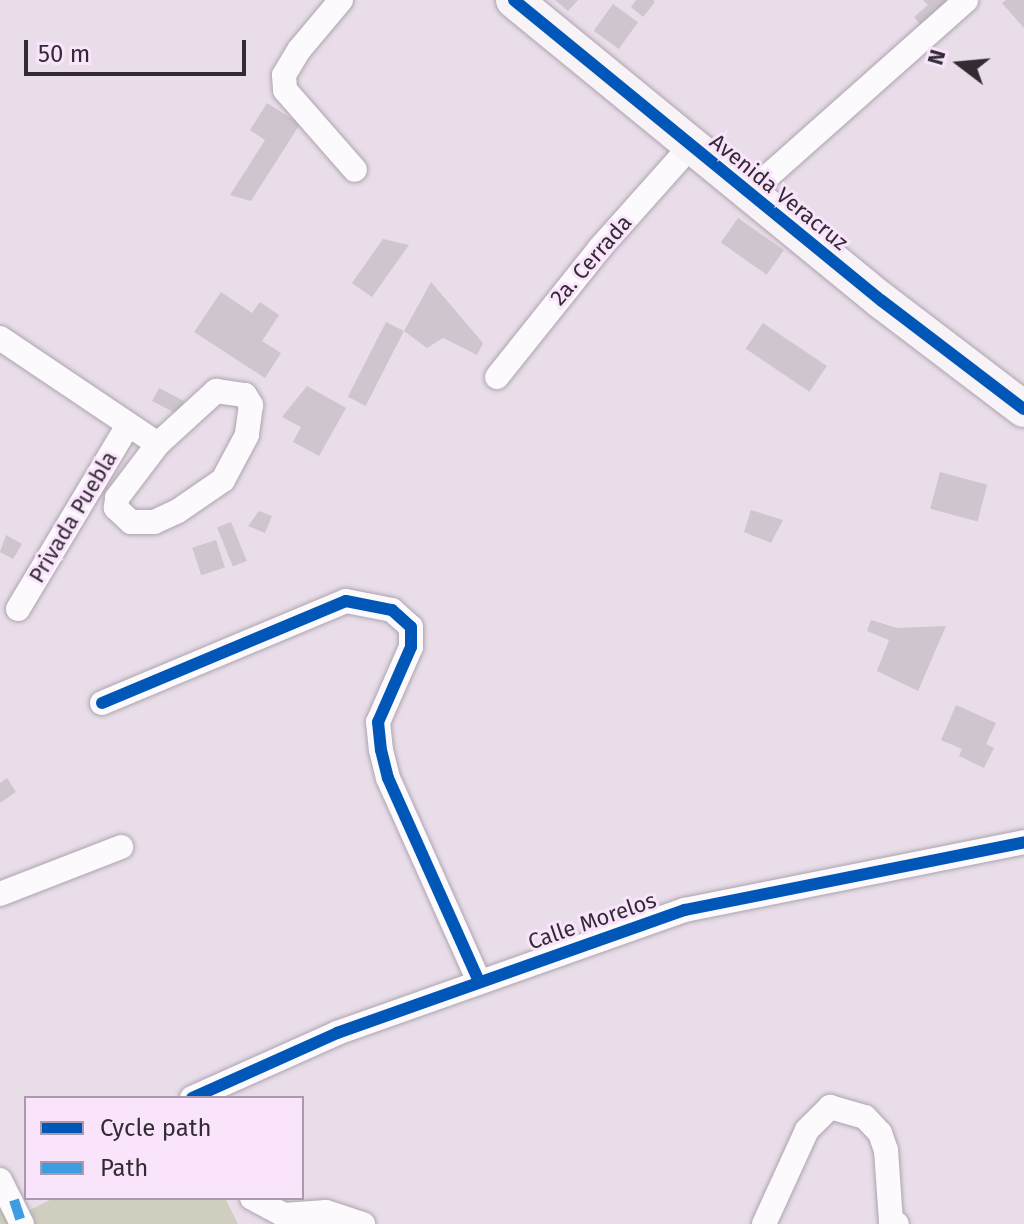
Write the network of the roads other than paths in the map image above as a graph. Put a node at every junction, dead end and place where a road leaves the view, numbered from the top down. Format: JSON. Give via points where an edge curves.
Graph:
{"nodes":[{"id":1,"x":341,"y":0,"type":"edge"},
{"id":2,"x":514,"y":0,"type":"edge"},
{"id":3,"x":966,"y":0,"type":"edge"},
{"id":4,"x":690,"y":147,"type":"junction"},
{"id":5,"x":355,"y":170,"type":"dead end"},
{"id":6,"x":750,"y":192,"type":"junction"},
{"id":7,"x":0,"y":338,"type":"edge"},
{"id":8,"x":497,"y":377,"type":"dead end"},
{"id":9,"x":1024,"y":409,"type":"edge"},
{"id":10,"x":128,"y":425,"type":"junction"},
{"id":11,"x":158,"y":444,"type":"junction"},
{"id":12,"x":18,"y":609,"type":"dead end"},
{"id":13,"x":102,"y":703,"type":"dead end"},
{"id":14,"x":1024,"y":842,"type":"edge"},
{"id":15,"x":121,"y":847,"type":"dead end"},
{"id":16,"x":0,"y":894,"type":"edge"},
{"id":17,"x":479,"y":981,"type":"junction"},
{"id":18,"x":196,"y":1096,"type":"edge"},
{"id":19,"x":0,"y":1180,"type":"edge"},
{"id":20,"x":256,"y":1200,"type":"edge"},
{"id":21,"x":10,"y":1202,"type":"edge"},
{"id":22,"x":893,"y":1223,"type":"edge"},
{"id":23,"x":22,"y":1224,"type":"edge"},
{"id":24,"x":363,"y":1224,"type":"edge"},
{"id":25,"x":764,"y":1224,"type":"edge"}],
"edges":[{"from":1,"to":5,"type":"street","via":[[299,50],[284,75],[285,90]]},
{"from":2,"to":4,"type":"street","name":"Avenida Veracruz"},
{"from":3,"to":6,"type":"street"},
{"from":4,"to":6,"type":"street","name":"Avenida Veracruz"},
{"from":4,"to":8,"type":"street","name":"2a. Cerrada","via":[[599,249]]},
{"from":6,"to":9,"type":"street","name":"Avenida Veracruz"},
{"from":7,"to":10,"type":"street"},
{"from":10,"to":11,"type":"street"},
{"from":10,"to":12,"type":"street","name":"Privada Puebla"},
{"from":11,"to":11,"type":"street","via":[[117,498],[116,508],[131,522],[154,522],[223,480],[247,435],[251,405],[245,395],[216,391]]},
{"from":13,"to":17,"type":"street","via":[[346,601],[392,610],[411,627],[411,647],[378,722],[381,750],[388,778]]},
{"from":14,"to":17,"type":"street","name":"Calle Morelos","via":[[685,910]]},
{"from":15,"to":16,"type":"street"},
{"from":17,"to":18,"type":"street","name":"Calle Morelos","via":[[337,1033]]},
{"from":19,"to":21,"type":"street"},
{"from":20,"to":24,"type":"street","via":[[284,1215],[326,1212]]},
{"from":21,"to":23,"type":"street"},
{"from":22,"to":25,"type":"street","via":[[880,1133],[865,1117],[830,1107],[807,1130]]}]}
